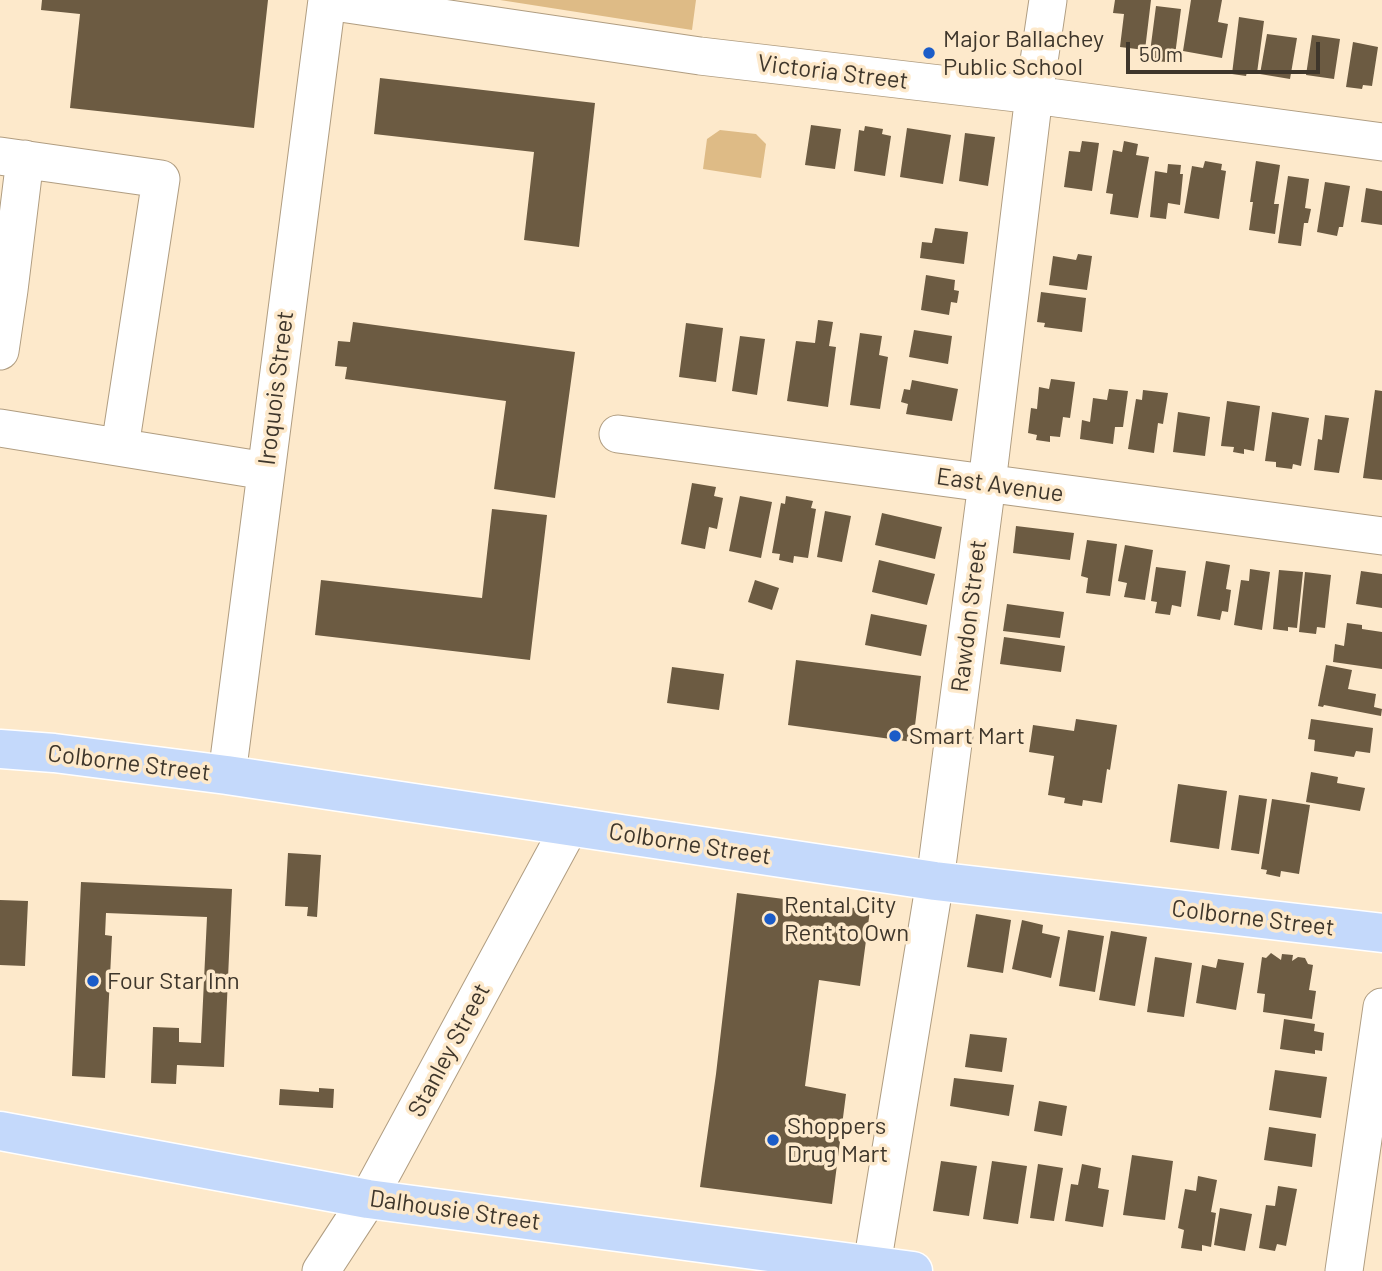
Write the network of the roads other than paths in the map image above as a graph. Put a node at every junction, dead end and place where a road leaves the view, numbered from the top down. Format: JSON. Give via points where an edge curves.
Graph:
{"nodes":[{"id":1,"x":1048,"y":0,"type":"edge"},
{"id":2,"x":327,"y":1,"type":"edge"},
{"id":3,"x":1034,"y":95,"type":"junction"},
{"id":4,"x":1382,"y":142,"type":"edge"},
{"id":5,"x":13,"y":158,"type":"edge"},
{"id":6,"x":5,"y":290,"type":"edge"},
{"id":7,"x":0,"y":351,"type":"edge"},
{"id":8,"x":0,"y":428,"type":"edge"},
{"id":9,"x":618,"y":434,"type":"dead end"},
{"id":10,"x":120,"y":447,"type":"junction"},
{"id":11,"x":266,"y":471,"type":"junction"},
{"id":12,"x":986,"y":483,"type":"junction"},
{"id":13,"x":1382,"y":536,"type":"edge"},
{"id":14,"x":0,"y":749,"type":"edge"},
{"id":15,"x":227,"y":775,"type":"junction"},
{"id":16,"x":570,"y":826,"type":"junction"},
{"id":17,"x":935,"y":881,"type":"junction"},
{"id":18,"x":1382,"y":933,"type":"edge"},
{"id":19,"x":1382,"y":1007,"type":"edge"},
{"id":20,"x":0,"y":1131,"type":"edge"},
{"id":21,"x":368,"y":1199,"type":"junction"},
{"id":22,"x":872,"y":1268,"type":"edge"},
{"id":23,"x":321,"y":1271,"type":"edge"},
{"id":24,"x":913,"y":1271,"type":"edge"},
{"id":25,"x":1345,"y":1271,"type":"edge"}],
"edges":[{"from":1,"to":3,"type":"street","name":"Rawdon Street"},
{"from":2,"to":3,"type":"street","name":"Victoria Street","via":[[700,56]]},
{"from":2,"to":11,"type":"street","name":"Iroquois Street"},
{"from":3,"to":4,"type":"street","name":"Victoria Street"},
{"from":3,"to":12,"type":"street","name":"Rawdon Street"},
{"from":5,"to":6,"type":"street"},
{"from":5,"to":10,"type":"street","via":[[161,179]]},
{"from":6,"to":7,"type":"street"},
{"from":8,"to":10,"type":"street"},
{"from":9,"to":12,"type":"street","name":"East Avenue"},
{"from":10,"to":11,"type":"street"},
{"from":11,"to":15,"type":"street","name":"Iroquois Street"},
{"from":12,"to":13,"type":"street","name":"East Avenue"},
{"from":12,"to":17,"type":"street","name":"Rawdon Street"},
{"from":14,"to":15,"type":"main road","name":"Colborne Street"},
{"from":15,"to":16,"type":"main road","name":"Colborne Street"},
{"from":16,"to":17,"type":"main road","name":"Colborne Street"},
{"from":16,"to":21,"type":"street","name":"Stanley Street"},
{"from":17,"to":18,"type":"main road","name":"Colborne Street"},
{"from":17,"to":22,"type":"street","name":"Rawdon Street"},
{"from":19,"to":25,"type":"street"},
{"from":20,"to":21,"type":"main road","name":"Dalhousie Street"},
{"from":21,"to":22,"type":"main road","name":"Dalhousie Street"},
{"from":21,"to":23,"type":"street","name":"Stanley Street"},
{"from":22,"to":24,"type":"main road","name":"Dalhousie Street"}]}
